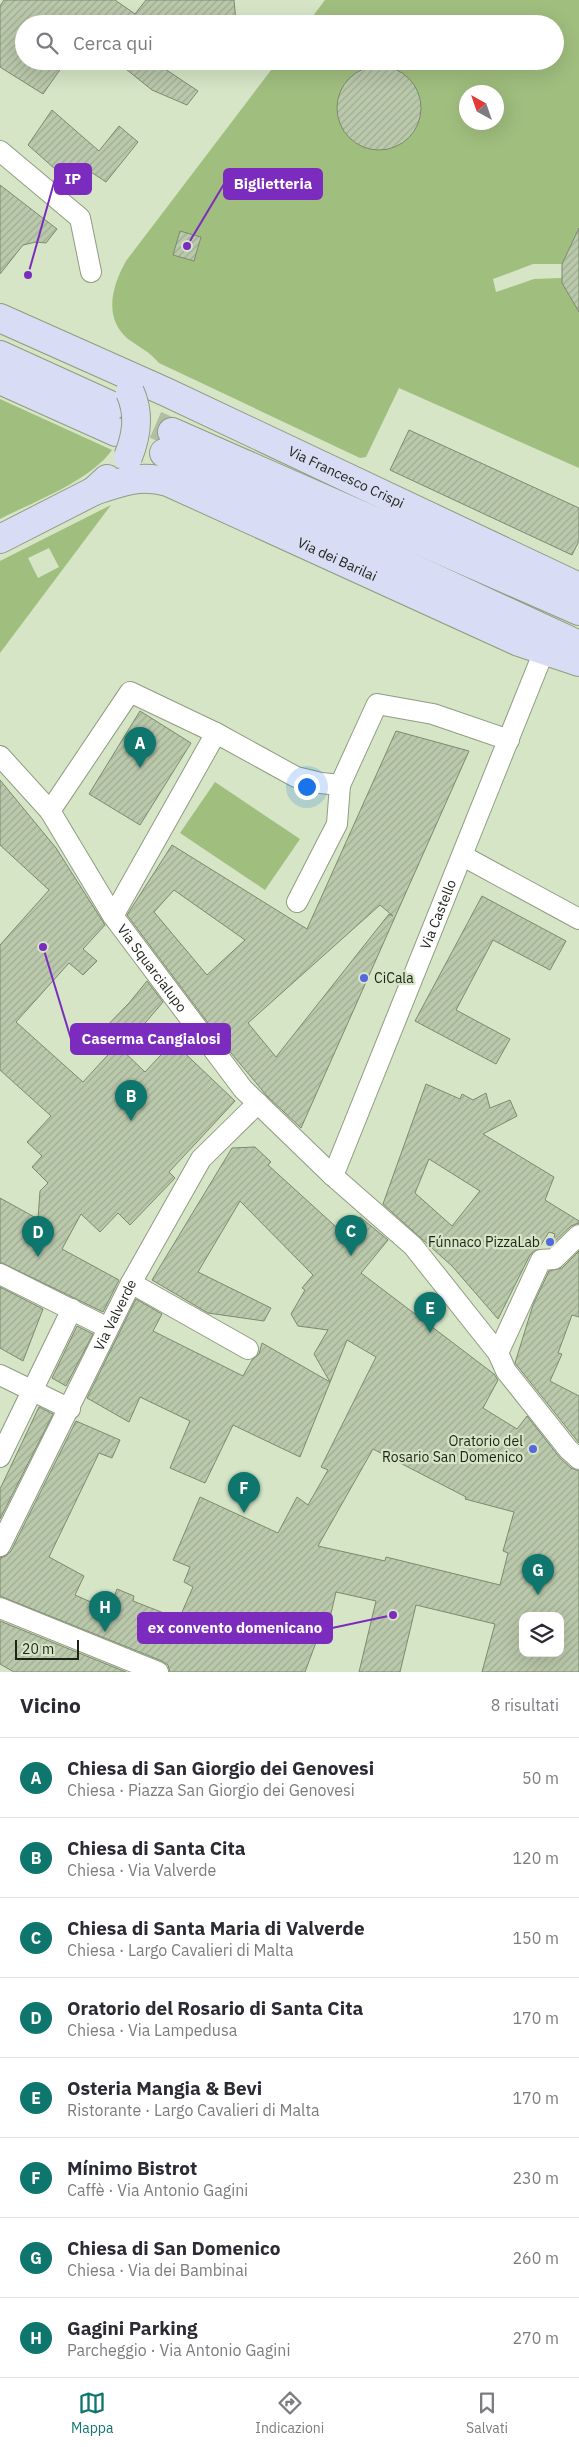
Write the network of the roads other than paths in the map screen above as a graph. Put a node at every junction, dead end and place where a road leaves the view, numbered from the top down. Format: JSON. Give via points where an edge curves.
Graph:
{"nodes":[{"id":1,"x":0,"y":151,"type":"edge"},
{"id":2,"x":91,"y":272,"type":"dead end"},
{"id":3,"x":0,"y":318,"type":"edge"},
{"id":4,"x":0,"y":355,"type":"edge"},
{"id":5,"x":113,"y":368,"type":"junction"},
{"id":6,"x":0,"y":380,"type":"edge"},
{"id":7,"x":121,"y":399,"type":"junction"},
{"id":8,"x":116,"y":432,"type":"tunnel mouth"},
{"id":9,"x":94,"y":491,"type":"junction"},
{"id":10,"x":0,"y":539,"type":"edge"},
{"id":11,"x":579,"y":587,"type":"edge"},
{"id":12,"x":579,"y":611,"type":"edge"},
{"id":13,"x":579,"y":645,"type":"edge"},
{"id":14,"x":544,"y":651,"type":"junction"},
{"id":15,"x":579,"y":662,"type":"edge"},
{"id":16,"x":216,"y":732,"type":"junction"},
{"id":17,"x":509,"y":740,"type":"junction"},
{"id":18,"x":0,"y":756,"type":"edge"},
{"id":19,"x":340,"y":785,"type":"junction"},
{"id":20,"x":50,"y":811,"type":"junction"},
{"id":21,"x":463,"y":856,"type":"junction"},
{"id":22,"x":297,"y":902,"type":"dead end"},
{"id":23,"x":112,"y":916,"type":"junction"},
{"id":24,"x":579,"y":920,"type":"edge"},
{"id":25,"x":258,"y":1103,"type":"junction"},
{"id":26,"x":333,"y":1176,"type":"junction"},
{"id":27,"x":579,"y":1235,"type":"edge"},
{"id":28,"x":0,"y":1274,"type":"edge"},
{"id":29,"x":131,"y":1283,"type":"junction"},
{"id":30,"x":72,"y":1309,"type":"junction"},
{"id":31,"x":108,"y":1328,"type":"junction"},
{"id":32,"x":248,"y":1349,"type":"dead end"},
{"id":33,"x":502,"y":1362,"type":"junction"},
{"id":34,"x":0,"y":1374,"type":"edge"},
{"id":35,"x":32,"y":1390,"type":"junction"},
{"id":36,"x":70,"y":1409,"type":"junction"},
{"id":37,"x":0,"y":1457,"type":"edge"},
{"id":38,"x":579,"y":1458,"type":"edge"},
{"id":39,"x":0,"y":1546,"type":"edge"},
{"id":40,"x":0,"y":1608,"type":"edge"},
{"id":41,"x":158,"y":1672,"type":"edge"}],
"edges":[{"from":1,"to":2,"type":"street","via":[[80,218]]},
{"from":3,"to":5,"type":"street","name":"Via Francesco Crispi"},
{"from":4,"to":7,"type":"street"},
{"from":5,"to":7,"type":"street"},
{"from":5,"to":11,"type":"street","name":"Via Francesco Crispi"},
{"from":6,"to":8,"type":"street"},
{"from":7,"to":9,"type":"street","bridge":true,"via":[[135,408],[136,430],[121,468]]},
{"from":9,"to":10,"type":"street"},
{"from":9,"to":14,"type":"street","name":"Via dei Barilai","via":[[143,478],[168,482]]},
{"from":12,"to":13,"type":"street","via":[[168,443]]},
{"from":14,"to":15,"type":"street","name":"Via dei Barilai"},
{"from":14,"to":17,"type":"street","name":"Via Castello"},
{"from":16,"to":19,"type":"street","via":[[296,777]]},
{"from":16,"to":20,"type":"street","via":[[130,692]]},
{"from":16,"to":23,"type":"street"},
{"from":17,"to":19,"type":"street","via":[[433,714],[377,704]]},
{"from":17,"to":21,"type":"street","name":"Via Castello"},
{"from":18,"to":20,"type":"street","name":"Via Squarcialupo"},
{"from":19,"to":22,"type":"street","via":[[337,824]]},
{"from":20,"to":23,"type":"street","name":"Via Squarcialupo"},
{"from":21,"to":24,"type":"street"},
{"from":21,"to":26,"type":"street","name":"Via Castello"},
{"from":23,"to":25,"type":"street","name":"Via Squarcialupo","via":[[243,1089]]},
{"from":25,"to":26,"type":"street","name":"Via Squarcialupo"},
{"from":25,"to":29,"type":"street","name":"Via Valverde","via":[[201,1159]]},
{"from":26,"to":33,"type":"street","name":"Via Squarcialupo","via":[[413,1246]]},
{"from":27,"to":33,"type":"street","via":[[554,1259],[541,1260]]},
{"from":28,"to":30,"type":"street"},
{"from":29,"to":31,"type":"street","name":"Via Valverde"},
{"from":29,"to":32,"type":"street"},
{"from":30,"to":31,"type":"street"},
{"from":30,"to":35,"type":"street"},
{"from":31,"to":36,"type":"street","name":"Via Valverde"},
{"from":33,"to":38,"type":"street","name":"Via Squarcialupo","via":[[568,1449]]},
{"from":34,"to":35,"type":"street"},
{"from":35,"to":36,"type":"street"},
{"from":35,"to":37,"type":"street"},
{"from":36,"to":39,"type":"street","name":"Via Valverde"},
{"from":40,"to":41,"type":"street"}]}
